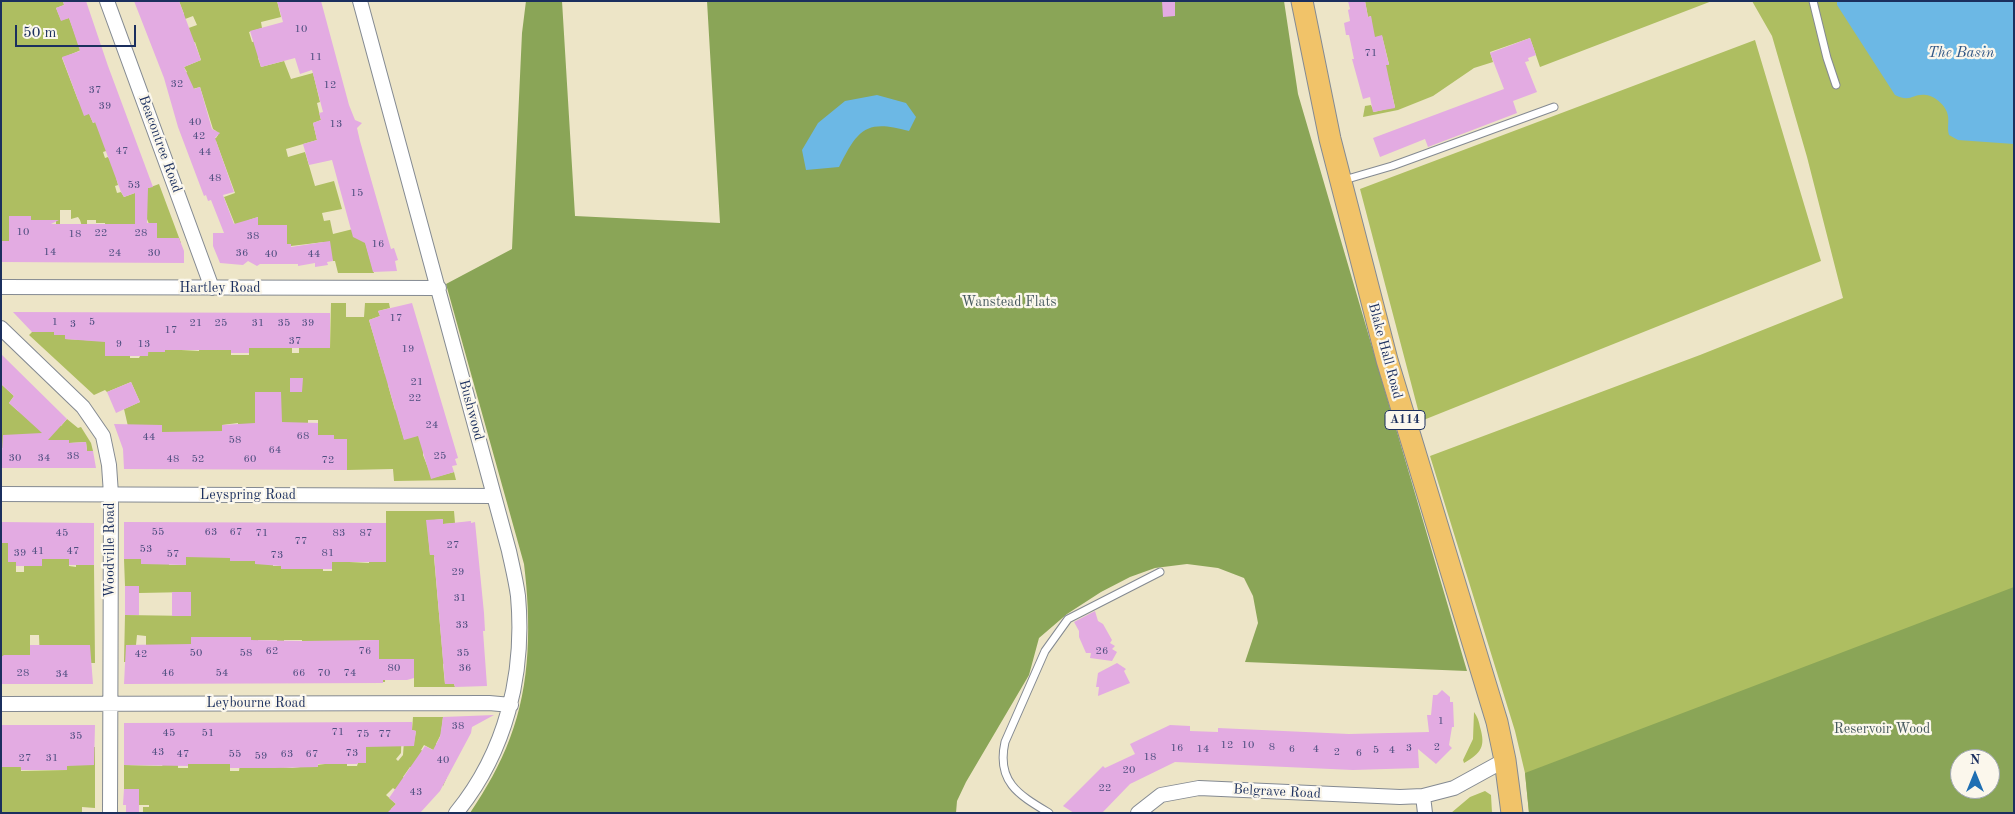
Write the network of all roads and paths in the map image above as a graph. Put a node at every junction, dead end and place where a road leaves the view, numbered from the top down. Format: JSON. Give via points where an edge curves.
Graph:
{"nodes":[{"id":1,"x":107,"y":1,"type":"edge"},
{"id":2,"x":360,"y":1,"type":"edge"},
{"id":3,"x":1302,"y":1,"type":"edge"},
{"id":4,"x":1813,"y":1,"type":"edge"},
{"id":5,"x":1836,"y":85,"type":"dead end"},
{"id":6,"x":1554,"y":107,"type":"dead end"},
{"id":7,"x":1341,"y":181,"type":"junction"},
{"id":8,"x":1,"y":287,"type":"edge"},
{"id":9,"x":212,"y":288,"type":"junction"},
{"id":10,"x":439,"y":288,"type":"junction"},
{"id":11,"x":1,"y":328,"type":"edge"},
{"id":12,"x":1,"y":494,"type":"edge"},
{"id":13,"x":111,"y":494,"type":"junction"},
{"id":14,"x":494,"y":496,"type":"junction"},
{"id":15,"x":1160,"y":572,"type":"dead end"},
{"id":16,"x":1,"y":704,"type":"edge"},
{"id":17,"x":109,"y":704,"type":"junction"},
{"id":18,"x":511,"y":705,"type":"junction"},
{"id":19,"x":1505,"y":760,"type":"junction"},
{"id":20,"x":1424,"y":796,"type":"junction"},
{"id":21,"x":110,"y":813,"type":"edge"},
{"id":22,"x":456,"y":813,"type":"edge"},
{"id":23,"x":1050,"y":813,"type":"edge"},
{"id":24,"x":1138,"y":813,"type":"edge"},
{"id":25,"x":1425,"y":813,"type":"edge"},
{"id":26,"x":1512,"y":813,"type":"edge"}],
"edges":[{"from":1,"to":9,"type":"street","name":"Beacontree Road"},
{"from":2,"to":10,"type":"street","name":"Bushwood"},
{"from":3,"to":7,"type":"main road","name":"Blake Hall Road","number":"A114"},
{"from":4,"to":5,"type":"lane","via":[[1826,58]]},
{"from":6,"to":7,"type":"lane","via":[[1392,166]]},
{"from":7,"to":19,"type":"main road","name":"Blake Hall Road","number":"A114","via":[[1387,360],[1497,722]]},
{"from":8,"to":9,"type":"street","name":"Hartley Road"},
{"from":9,"to":10,"type":"street","name":"Hartley Road"},
{"from":10,"to":14,"type":"street","name":"Bushwood"},
{"from":11,"to":13,"type":"street","name":"Woodville Road","via":[[83,408],[104,436]]},
{"from":12,"to":13,"type":"street","name":"Leyspring Road"},
{"from":13,"to":14,"type":"street","name":"Leyspring Road"},
{"from":13,"to":17,"type":"street","name":"Woodville Road"},
{"from":14,"to":18,"type":"street","name":"Bushwood","via":[[518,595],[519,635]]},
{"from":15,"to":23,"type":"lane","via":[[1068,619],[1045,651],[1002,754],[1009,781],[1022,796]]},
{"from":16,"to":17,"type":"street","name":"Leybourne Road"},
{"from":17,"to":18,"type":"street","name":"Leybourne Road","via":[[489,702]]},
{"from":17,"to":21,"type":"street","name":"Woodville Road"},
{"from":18,"to":22,"type":"street","name":"Bushwood","via":[[504,730],[473,792]]},
{"from":19,"to":20,"type":"street","name":"Belgrave Road","via":[[1454,788]]},
{"from":19,"to":26,"type":"main road","name":"Blake Hall Road","number":"A114"},
{"from":20,"to":24,"type":"street","name":"Belgrave Road","via":[[1199,788],[1161,795]]},
{"from":20,"to":25,"type":"street"}]}
